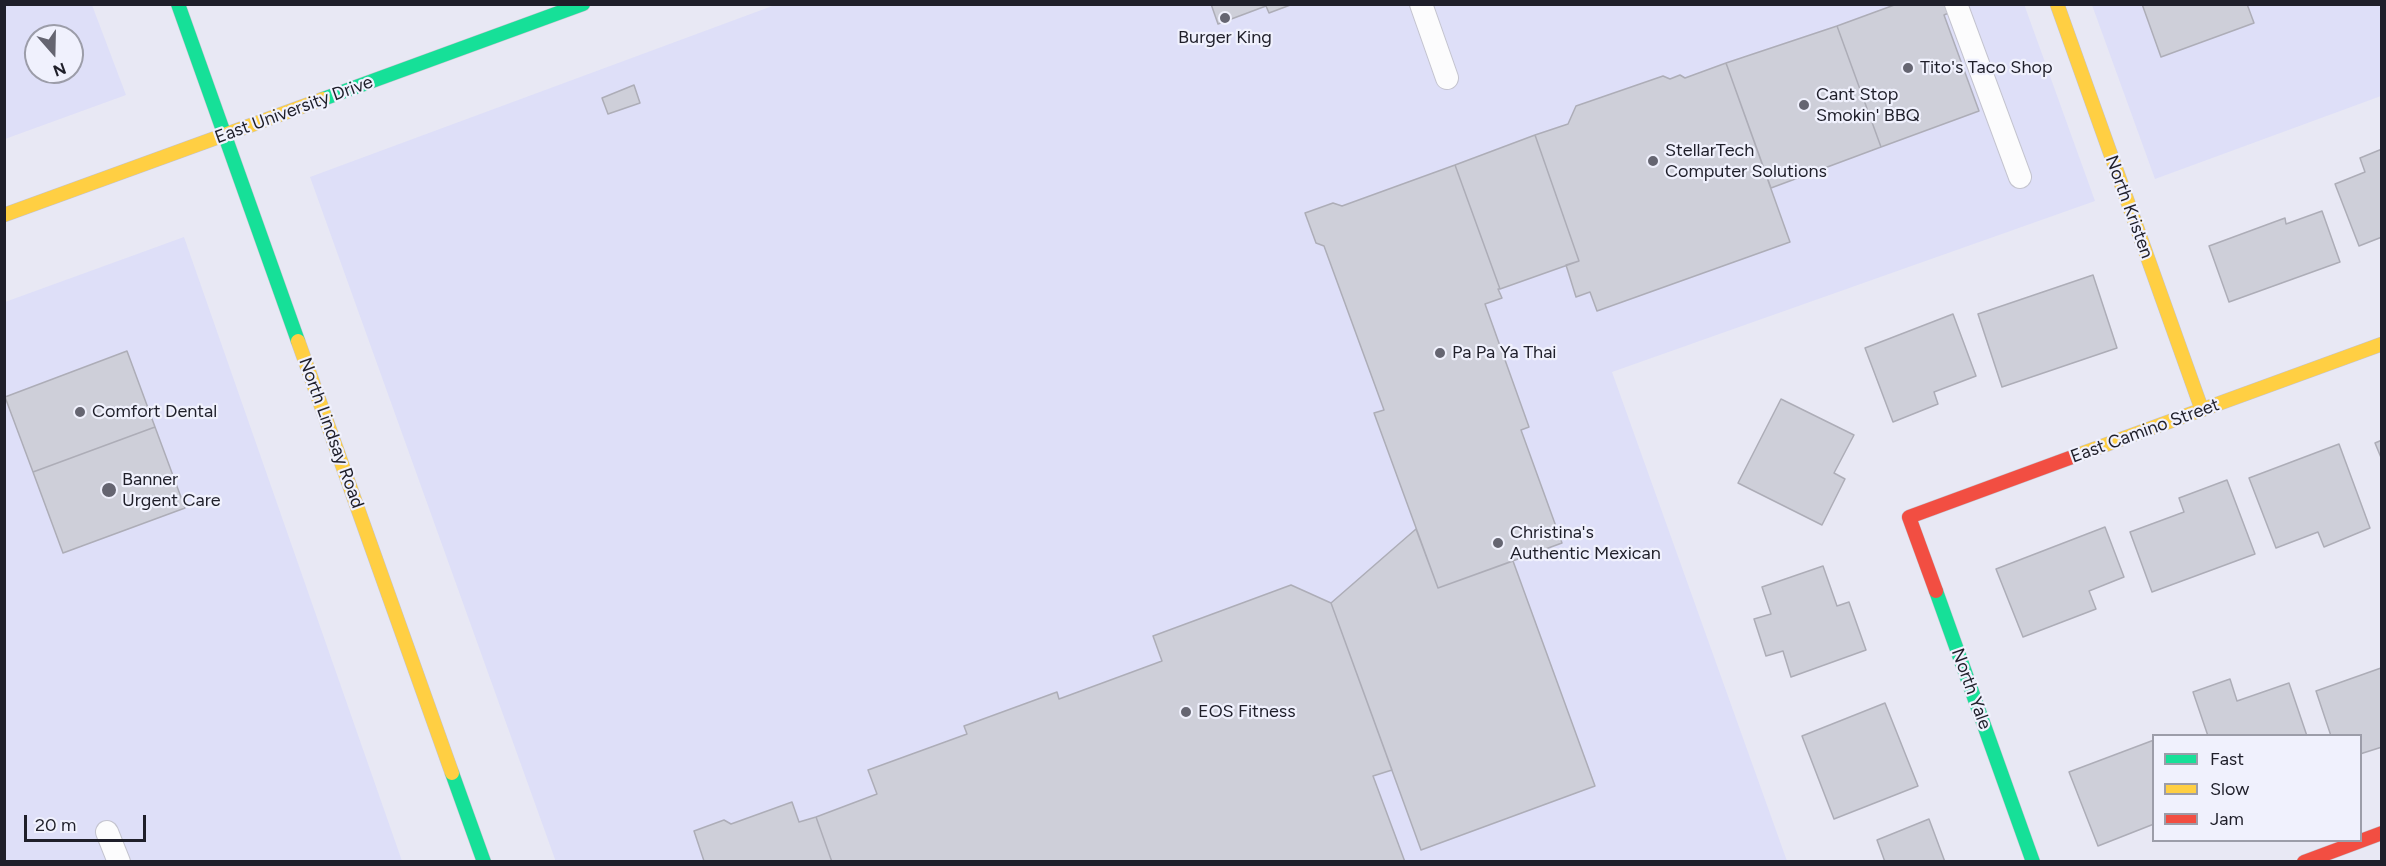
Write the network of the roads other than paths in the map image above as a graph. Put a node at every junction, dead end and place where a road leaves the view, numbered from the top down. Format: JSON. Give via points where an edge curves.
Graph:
{"nodes":[{"id":1,"x":178,"y":4,"type":"edge"},
{"id":2,"x":583,"y":4,"type":"edge"},
{"id":3,"x":1421,"y":4,"type":"edge"},
{"id":4,"x":1956,"y":4,"type":"edge"},
{"id":5,"x":2057,"y":4,"type":"edge"},
{"id":6,"x":1447,"y":78,"type":"dead end"},
{"id":7,"x":224,"y":135,"type":"junction"},
{"id":8,"x":2020,"y":177,"type":"dead end"},
{"id":9,"x":4,"y":215,"type":"edge"},
{"id":10,"x":2382,"y":344,"type":"edge"},
{"id":11,"x":2202,"y":410,"type":"junction"},
{"id":12,"x":1909,"y":517,"type":"joint"},
{"id":13,"x":107,"y":832,"type":"dead end"},
{"id":14,"x":2382,"y":833,"type":"edge"},
{"id":15,"x":2362,"y":840,"type":"edge"},
{"id":16,"x":2357,"y":842,"type":"edge"},
{"id":17,"x":119,"y":861,"type":"edge"},
{"id":18,"x":484,"y":861,"type":"edge"},
{"id":19,"x":2033,"y":861,"type":"edge"},
{"id":20,"x":2304,"y":861,"type":"edge"}],
"edges":[{"from":1,"to":7,"type":"main road","name":"North Lindsay Road"},
{"from":2,"to":7,"type":"main road","name":"East University Drive"},
{"from":3,"to":6,"type":"lane"},
{"from":4,"to":8,"type":"lane"},
{"from":5,"to":11,"type":"main road","name":"North Kristen"},
{"from":7,"to":9,"type":"main road","name":"East University Drive"},
{"from":7,"to":18,"type":"main road","name":"North Lindsay Road"},
{"from":10,"to":11,"type":"main road","name":"East Camino Street"},
{"from":11,"to":12,"type":"main road","name":"East Camino Street"},
{"from":12,"to":19,"type":"main road","name":"North Yale"},
{"from":13,"to":17,"type":"lane"},
{"from":14,"to":15,"type":"main road"},
{"from":16,"to":20,"type":"main road"}]}
